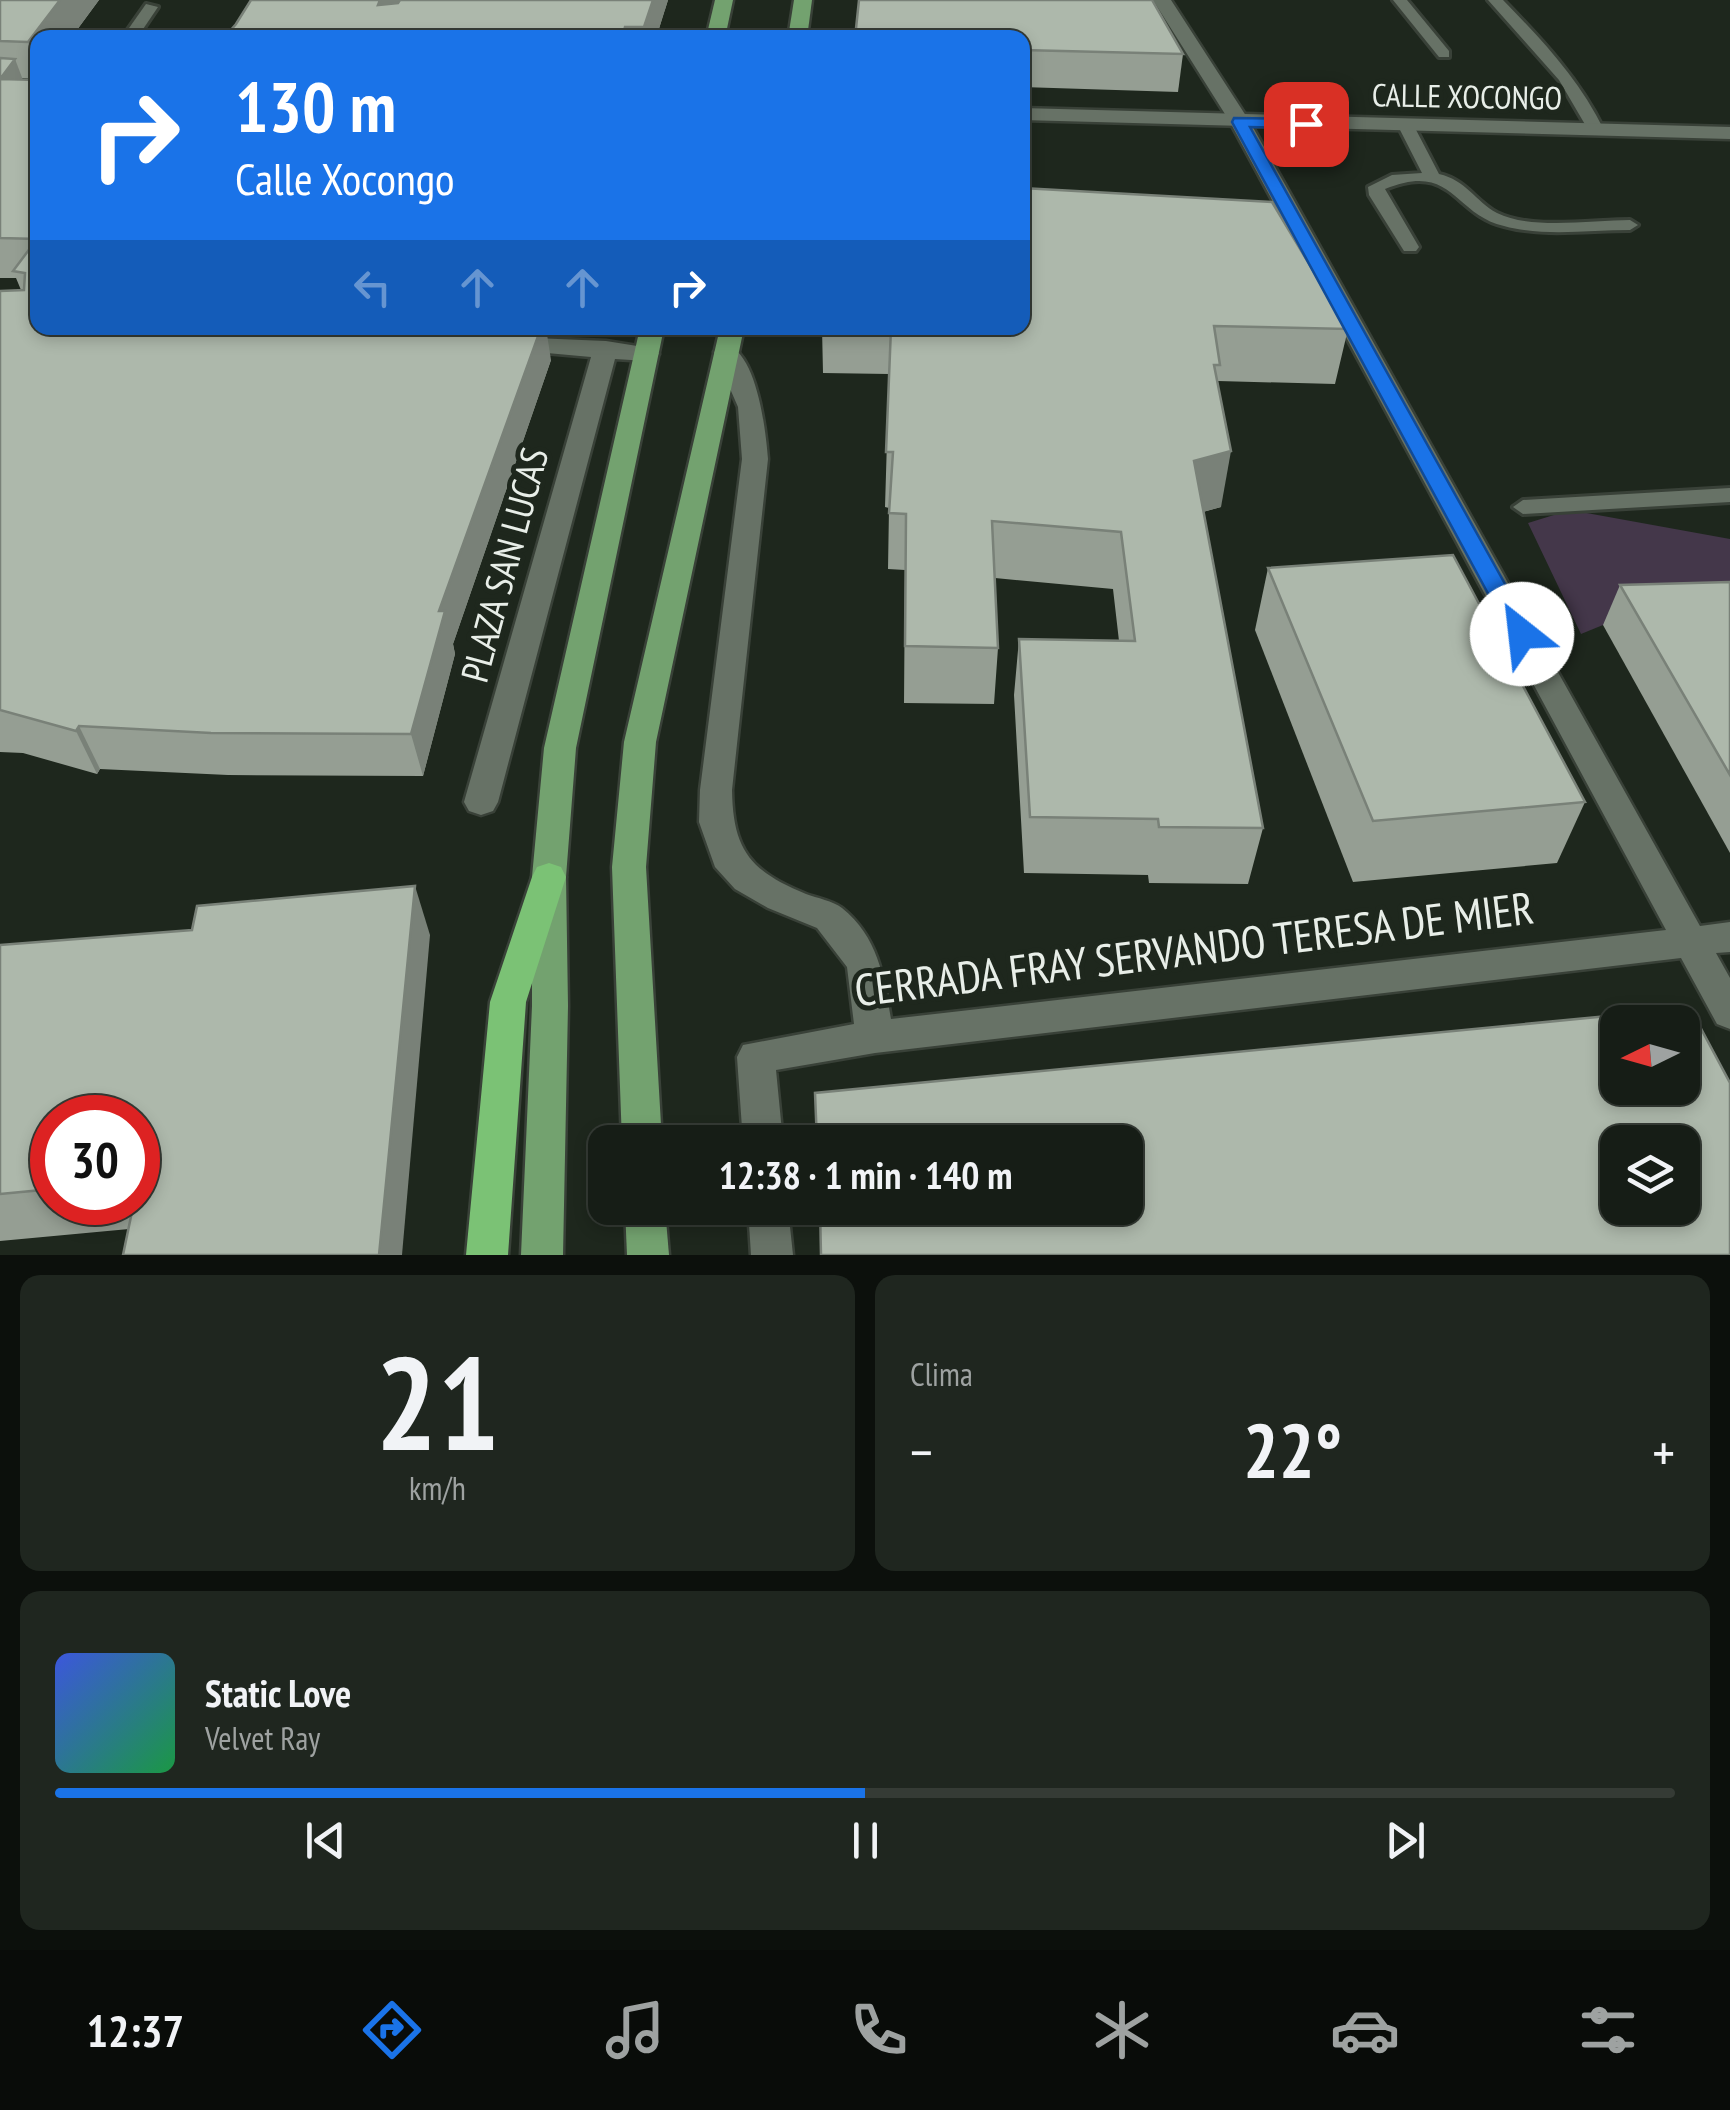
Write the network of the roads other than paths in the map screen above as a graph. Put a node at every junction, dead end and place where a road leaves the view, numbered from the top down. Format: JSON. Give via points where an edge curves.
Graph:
{"nodes":[{"id":1,"x":724,"y":0,"type":"edge"},
{"id":2,"x":803,"y":0,"type":"edge"},
{"id":3,"x":1162,"y":0,"type":"edge"},
{"id":4,"x":1400,"y":0,"type":"edge"},
{"id":5,"x":1496,"y":0,"type":"edge"},
{"id":6,"x":150,"y":7,"type":"dead end"},
{"id":7,"x":134,"y":30,"type":"edge"},
{"id":8,"x":717,"y":30,"type":"edge"},
{"id":9,"x":798,"y":30,"type":"edge"},
{"id":10,"x":1444,"y":54,"type":"dead end"},
{"id":11,"x":1030,"y":114,"type":"edge"},
{"id":12,"x":1240,"y":122,"type":"junction"},
{"id":13,"x":1406,"y":126,"type":"junction"},
{"id":14,"x":1596,"y":130,"type":"junction"},
{"id":15,"x":1730,"y":133,"type":"edge"},
{"id":16,"x":1433,"y":178,"type":"junction"},
{"id":17,"x":1630,"y":225,"type":"dead end"},
{"id":18,"x":1410,"y":248,"type":"dead end"},
{"id":19,"x":729,"y":340,"type":"edge"},
{"id":20,"x":649,"y":341,"type":"edge"},
{"id":21,"x":487,"y":343,"type":"edge"},
{"id":22,"x":606,"y":348,"type":"junction"},
{"id":23,"x":1730,"y":494,"type":"edge"},
{"id":24,"x":1523,"y":507,"type":"dead end"},
{"id":25,"x":480,"y":802,"type":"dead end"},
{"id":26,"x":549,"y":877,"type":"junction"},
{"id":27,"x":1730,"y":937,"type":"edge"},
{"id":28,"x":1690,"y":940,"type":"junction"},
{"id":29,"x":1730,"y":1013,"type":"edge"},
{"id":30,"x":875,"y":1037,"type":"junction"},
{"id":31,"x":641,"y":1125,"type":"edge"},
{"id":32,"x":762,"y":1125,"type":"edge"},
{"id":33,"x":647,"y":1225,"type":"edge"},
{"id":34,"x":769,"y":1225,"type":"edge"},
{"id":35,"x":487,"y":1255,"type":"edge"},
{"id":36,"x":542,"y":1255,"type":"edge"},
{"id":37,"x":648,"y":1255,"type":"edge"},
{"id":38,"x":772,"y":1255,"type":"edge"}],
"edges":[{"from":1,"to":8,"type":"main road"},
{"from":2,"to":9,"type":"main road"},
{"from":3,"to":12,"type":"street"},
{"from":4,"to":10,"type":"lane"},
{"from":5,"to":14,"type":"lane","via":[[1560,67]]},
{"from":6,"to":7,"type":"lane"},
{"from":11,"to":12,"type":"street","name":"CALLE XOCONGO"},
{"from":12,"to":13,"type":"street","name":"CALLE XOCONGO"},
{"from":12,"to":28,"type":"street"},
{"from":13,"to":14,"type":"street","name":"CALLE XOCONGO"},
{"from":13,"to":16,"type":"lane"},
{"from":14,"to":15,"type":"street","name":"CALLE XOCONGO"},
{"from":16,"to":17,"type":"lane","via":[[1461,186],[1483,211],[1504,222]]},
{"from":16,"to":18,"type":"lane","via":[[1376,186]]},
{"from":19,"to":30,"type":"street","via":[[751,407],[755,459],[716,822],[727,857],[747,879],[829,918],[864,962]]},
{"from":19,"to":31,"type":"main road","via":[[640,742],[629,867]]},
{"from":20,"to":22,"type":"street"},
{"from":20,"to":26,"type":"main road","via":[[560,748]]},
{"from":21,"to":22,"type":"street"},
{"from":22,"to":25,"type":"street","name":"PLAZA SAN LUCAS"},
{"from":23,"to":24,"type":"lane"},
{"from":26,"to":35,"type":"highway","via":[[508,1002]]},
{"from":26,"to":36,"type":"main road"},
{"from":27,"to":28,"type":"street","name":"CERRADA FRAY SERVANDO TERESA DE MIER"},
{"from":28,"to":29,"type":"street"},
{"from":28,"to":30,"type":"street","name":"CERRADA FRAY SERVANDO TERESA DE MIER"},
{"from":30,"to":32,"type":"street","name":"CERRADA FRAY SERVANDO TERESA DE MIER","via":[[756,1057]]},
{"from":33,"to":37,"type":"main road"},
{"from":34,"to":38,"type":"street"}]}
